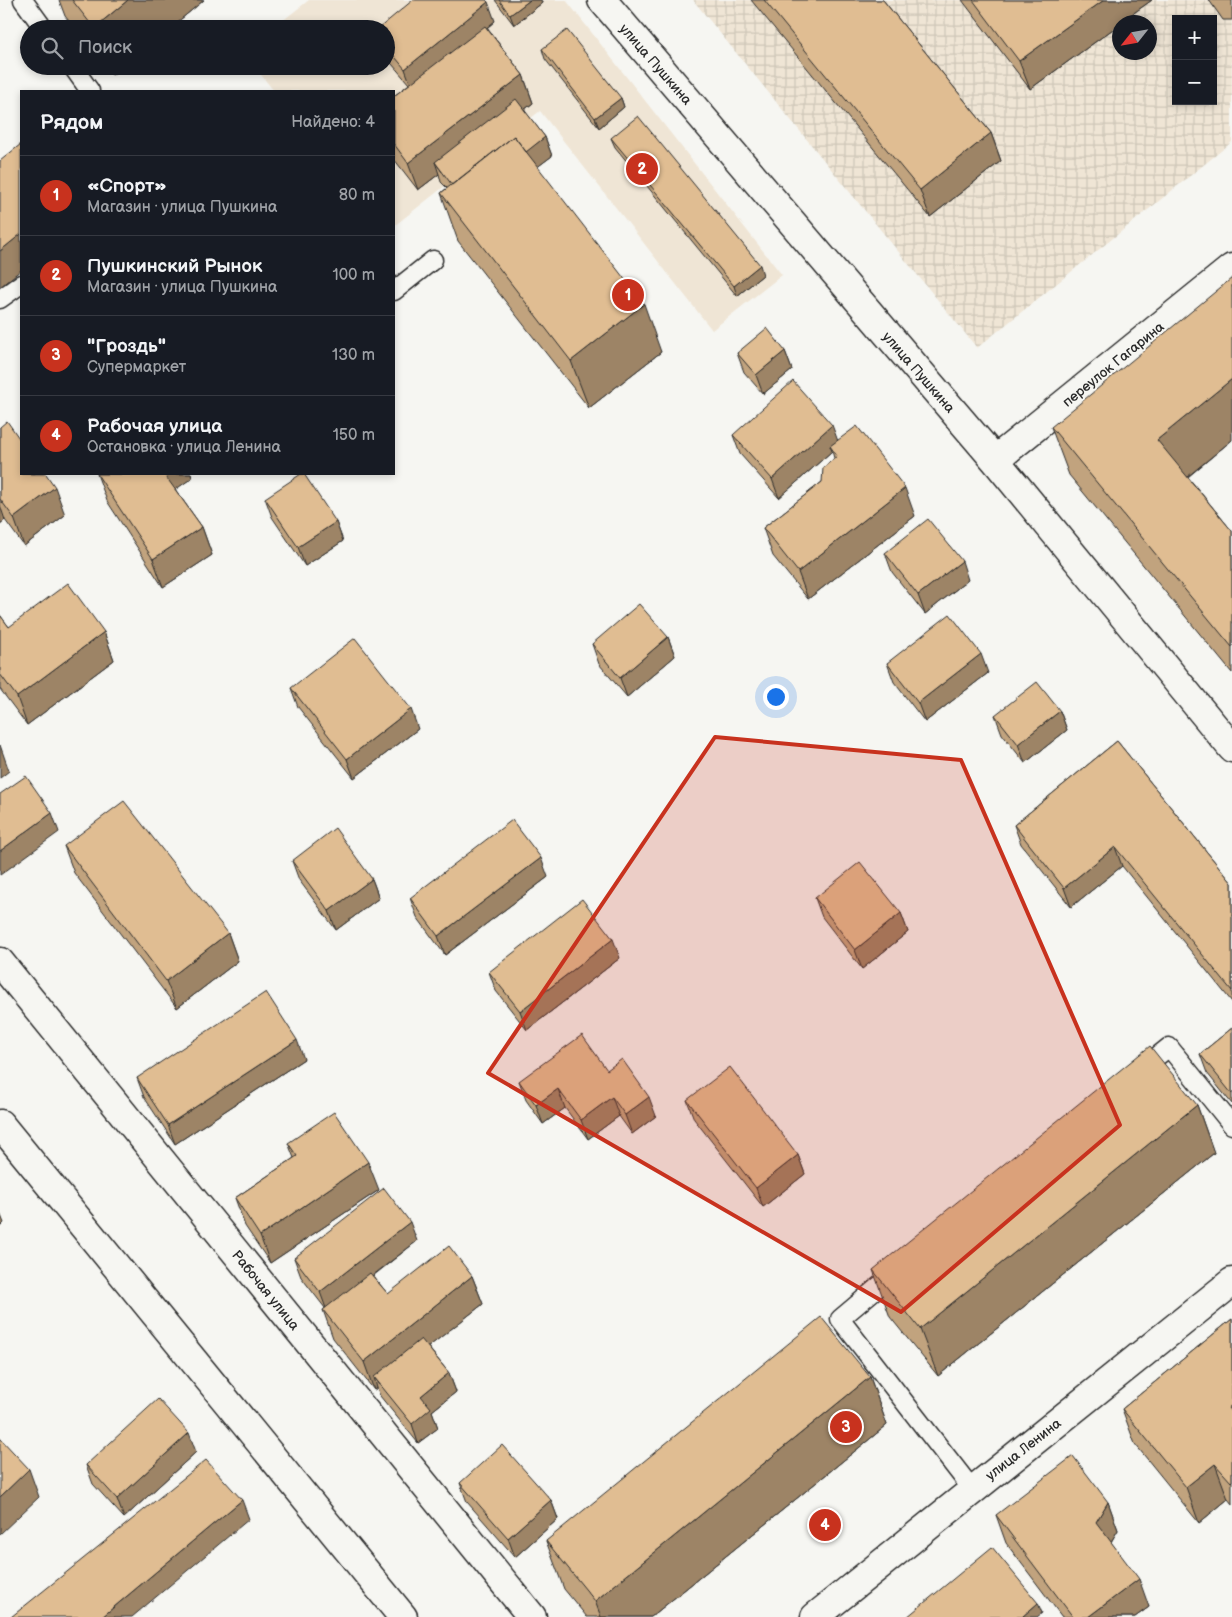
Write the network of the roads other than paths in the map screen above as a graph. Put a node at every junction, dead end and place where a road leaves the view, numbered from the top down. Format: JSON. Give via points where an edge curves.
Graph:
{"nodes":[{"id":1,"x":23,"y":0,"type":"edge"},
{"id":2,"x":602,"y":0,"type":"edge"},
{"id":3,"x":37,"y":20,"type":"edge"},
{"id":4,"x":78,"y":75,"type":"edge"},
{"id":5,"x":89,"y":90,"type":"edge"},
{"id":6,"x":433,"y":260,"type":"dead end"},
{"id":7,"x":1232,"y":268,"type":"edge"},
{"id":8,"x":20,"y":285,"type":"edge"},
{"id":9,"x":395,"y":290,"type":"edge"},
{"id":10,"x":0,"y":299,"type":"edge"},
{"id":11,"x":995,"y":460,"type":"junction"},
{"id":12,"x":1232,"y":748,"type":"edge"},
{"id":13,"x":0,"y":962,"type":"edge"},
{"id":14,"x":1123,"y":1084,"type":"edge"},
{"id":15,"x":0,"y":1124,"type":"edge"},
{"id":16,"x":1232,"y":1125,"type":"edge"},
{"id":17,"x":909,"y":1262,"type":"edge"},
{"id":18,"x":1232,"y":1282,"type":"edge"},
{"id":19,"x":972,"y":1489,"type":"junction"},
{"id":20,"x":403,"y":1617,"type":"edge"},
{"id":21,"x":532,"y":1617,"type":"edge"},
{"id":22,"x":815,"y":1617,"type":"edge"}],
"edges":[{"from":1,"to":3,"type":"lane"},
{"from":2,"to":11,"type":"street","name":"улица Пушкина"},
{"from":4,"to":5,"type":"lane"},
{"from":6,"to":9,"type":"lane"},
{"from":7,"to":11,"type":"street","name":"переулок Гагарина"},
{"from":8,"to":10,"type":"lane"},
{"from":11,"to":12,"type":"street","name":"улица Пушкина"},
{"from":13,"to":21,"type":"street","name":"Рабочая улица"},
{"from":14,"to":16,"type":"lane","via":[[1169,1046]]},
{"from":15,"to":20,"type":"street"},
{"from":17,"to":19,"type":"lane","via":[[840,1319]]},
{"from":18,"to":19,"type":"street","name":"улица Ленина"},
{"from":19,"to":22,"type":"street","name":"улица Ленина"}]}
